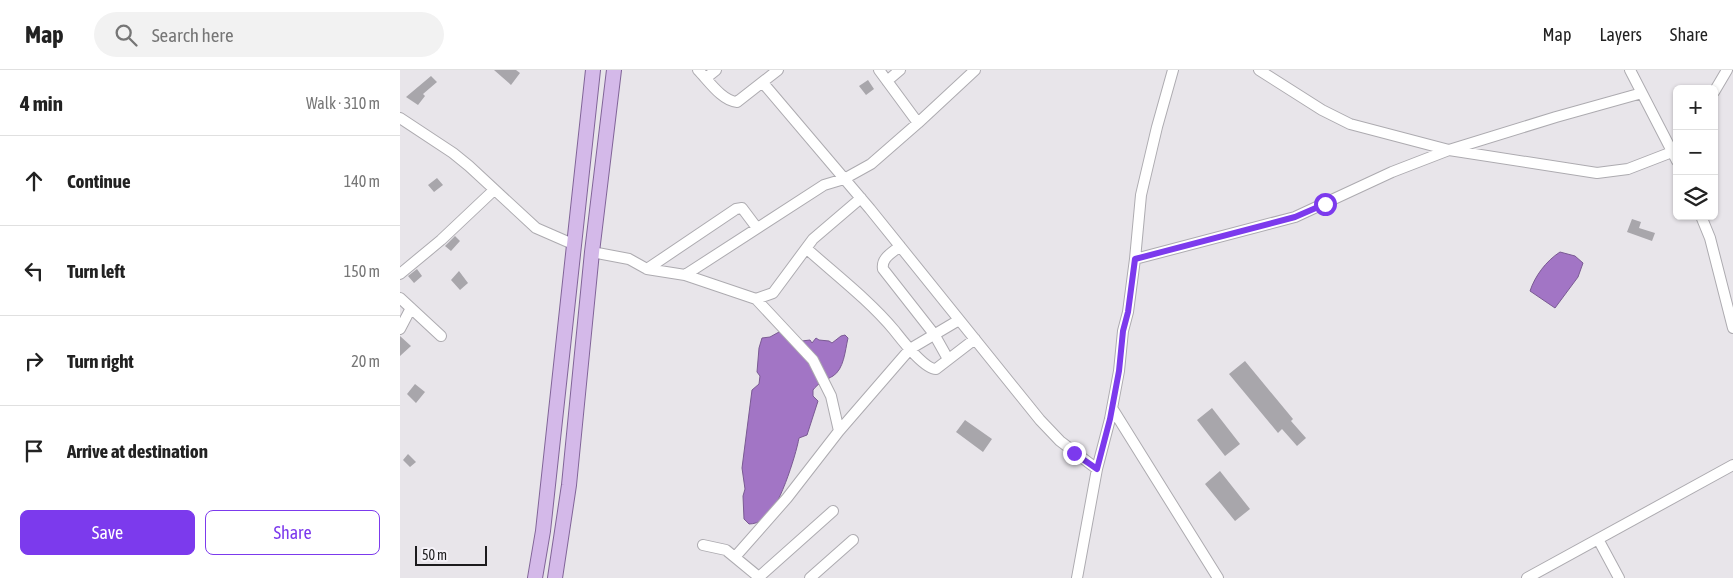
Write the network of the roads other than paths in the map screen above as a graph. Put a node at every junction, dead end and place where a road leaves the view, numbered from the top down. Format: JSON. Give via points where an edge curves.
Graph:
{"nodes":[{"id":1,"x":593,"y":70,"type":"edge"},
{"id":2,"x":614,"y":70,"type":"edge"},
{"id":3,"x":698,"y":70,"type":"edge"},
{"id":4,"x":716,"y":70,"type":"edge"},
{"id":5,"x":778,"y":70,"type":"edge"},
{"id":6,"x":879,"y":70,"type":"edge"},
{"id":7,"x":900,"y":70,"type":"edge"},
{"id":8,"x":1173,"y":70,"type":"edge"},
{"id":9,"x":1259,"y":70,"type":"edge"},
{"id":10,"x":1630,"y":70,"type":"edge"},
{"id":11,"x":1727,"y":70,"type":"edge"},
{"id":12,"x":970,"y":72,"type":"edge"},
{"id":13,"x":706,"y":78,"type":"junction"},
{"id":14,"x":887,"y":81,"type":"junction"},
{"id":15,"x":763,"y":82,"type":"junction"},
{"id":16,"x":1718,"y":85,"type":"edge"},
{"id":17,"x":1642,"y":93,"type":"junction"},
{"id":18,"x":400,"y":118,"type":"edge"},
{"id":19,"x":918,"y":123,"type":"junction"},
{"id":20,"x":1673,"y":149,"type":"edge"},
{"id":21,"x":1448,"y":150,"type":"junction"},
{"id":22,"x":1673,"y":154,"type":"edge"},
{"id":23,"x":844,"y":179,"type":"junction"},
{"id":24,"x":494,"y":190,"type":"junction"},
{"id":25,"x":861,"y":198,"type":"junction"},
{"id":26,"x":1703,"y":220,"type":"edge"},
{"id":27,"x":757,"y":228,"type":"junction"},
{"id":28,"x":575,"y":245,"type":"junction"},
{"id":29,"x":900,"y":246,"type":"junction"},
{"id":30,"x":807,"y":249,"type":"junction"},
{"id":31,"x":592,"y":252,"type":"junction"},
{"id":32,"x":1135,"y":259,"type":"junction"},
{"id":33,"x":647,"y":269,"type":"junction"},
{"id":34,"x":400,"y":274,"type":"edge"},
{"id":35,"x":686,"y":275,"type":"junction"},
{"id":36,"x":400,"y":298,"type":"edge"},
{"id":37,"x":756,"y":299,"type":"junction"},
{"id":38,"x":411,"y":308,"type":"junction"},
{"id":39,"x":959,"y":320,"type":"junction"},
{"id":40,"x":1733,"y":328,"type":"edge"},
{"id":41,"x":400,"y":329,"type":"edge"},
{"id":42,"x":934,"y":334,"type":"junction"},
{"id":43,"x":440,"y":336,"type":"dead end"},
{"id":44,"x":975,"y":339,"type":"junction"},
{"id":45,"x":910,"y":349,"type":"junction"},
{"id":46,"x":948,"y":359,"type":"junction"},
{"id":47,"x":1112,"y":408,"type":"junction"},
{"id":48,"x":838,"y":431,"type":"junction"},
{"id":49,"x":1733,"y":465,"type":"edge"},
{"id":50,"x":1097,"y":469,"type":"junction"},
{"id":51,"x":833,"y":511,"type":"dead end"},
{"id":52,"x":1598,"y":539,"type":"junction"},
{"id":53,"x":853,"y":540,"type":"dead end"},
{"id":54,"x":703,"y":545,"type":"dead end"},
{"id":55,"x":735,"y":557,"type":"junction"},
{"id":56,"x":535,"y":578,"type":"edge"},
{"id":57,"x":555,"y":578,"type":"edge"},
{"id":58,"x":759,"y":578,"type":"edge"},
{"id":59,"x":810,"y":578,"type":"edge"},
{"id":60,"x":1077,"y":578,"type":"edge"},
{"id":61,"x":1218,"y":578,"type":"edge"},
{"id":62,"x":1527,"y":578,"type":"edge"},
{"id":63,"x":1618,"y":578,"type":"edge"}],
"edges":[{"from":1,"to":28,"type":"main road"},
{"from":2,"to":31,"type":"main road"},
{"from":3,"to":13,"type":"street"},
{"from":4,"to":13,"type":"street"},
{"from":5,"to":15,"type":"street"},
{"from":6,"to":14,"type":"street"},
{"from":7,"to":14,"type":"street"},
{"from":8,"to":32,"type":"street","via":[[1141,195]]},
{"from":9,"to":21,"type":"street","via":[[1350,124]]},
{"from":10,"to":17,"type":"street"},
{"from":11,"to":16,"type":"street"},
{"from":12,"to":19,"type":"street"},
{"from":13,"to":15,"type":"street","via":[[724,96],[737,102]]},
{"from":14,"to":19,"type":"street"},
{"from":15,"to":23,"type":"street"},
{"from":17,"to":20,"type":"street"},
{"from":17,"to":21,"type":"street"},
{"from":18,"to":24,"type":"street","via":[[454,153]]},
{"from":19,"to":23,"type":"street","via":[[870,164]]},
{"from":21,"to":22,"type":"street","via":[[1598,172],[1628,169]]},
{"from":21,"to":32,"type":"street","via":[[1295,217]]},
{"from":23,"to":25,"type":"street"},
{"from":23,"to":27,"type":"street","via":[[824,185]]},
{"from":24,"to":28,"type":"street","via":[[536,228]]},
{"from":24,"to":34,"type":"street"},
{"from":25,"to":29,"type":"street"},
{"from":25,"to":30,"type":"street","via":[[813,239]]},
{"from":26,"to":40,"type":"street"},
{"from":27,"to":33,"type":"street","via":[[742,208],[736,209]]},
{"from":27,"to":35,"type":"street"},
{"from":28,"to":56,"type":"main road"},
{"from":29,"to":39,"type":"street"},
{"from":29,"to":42,"type":"street","via":[[884,259],[883,269]]},
{"from":30,"to":37,"type":"street","via":[[773,293]]},
{"from":30,"to":45,"type":"street","via":[[886,321]]},
{"from":31,"to":33,"type":"street","via":[[629,259]]},
{"from":31,"to":57,"type":"main road","via":[[569,485]]},
{"from":32,"to":47,"type":"street"},
{"from":33,"to":35,"type":"street"},
{"from":35,"to":37,"type":"street"},
{"from":36,"to":38,"type":"street"},
{"from":37,"to":48,"type":"street","via":[[813,360],[831,396]]},
{"from":38,"to":41,"type":"street"},
{"from":38,"to":43,"type":"street"},
{"from":39,"to":42,"type":"street"},
{"from":39,"to":44,"type":"street"},
{"from":42,"to":45,"type":"street"},
{"from":42,"to":46,"type":"street"},
{"from":44,"to":46,"type":"street"},
{"from":44,"to":50,"type":"street","via":[[1040,420],[1060,441]]},
{"from":45,"to":46,"type":"street","via":[[932,369]]},
{"from":45,"to":48,"type":"street"},
{"from":47,"to":50,"type":"street"},
{"from":47,"to":61,"type":"street"},
{"from":48,"to":55,"type":"street","via":[[787,498]]},
{"from":49,"to":52,"type":"street"},
{"from":50,"to":60,"type":"street"},
{"from":51,"to":58,"type":"street"},
{"from":52,"to":62,"type":"street"},
{"from":52,"to":63,"type":"street"},
{"from":53,"to":59,"type":"street"},
{"from":54,"to":55,"type":"street","via":[[726,550]]},
{"from":55,"to":58,"type":"street"}]}
